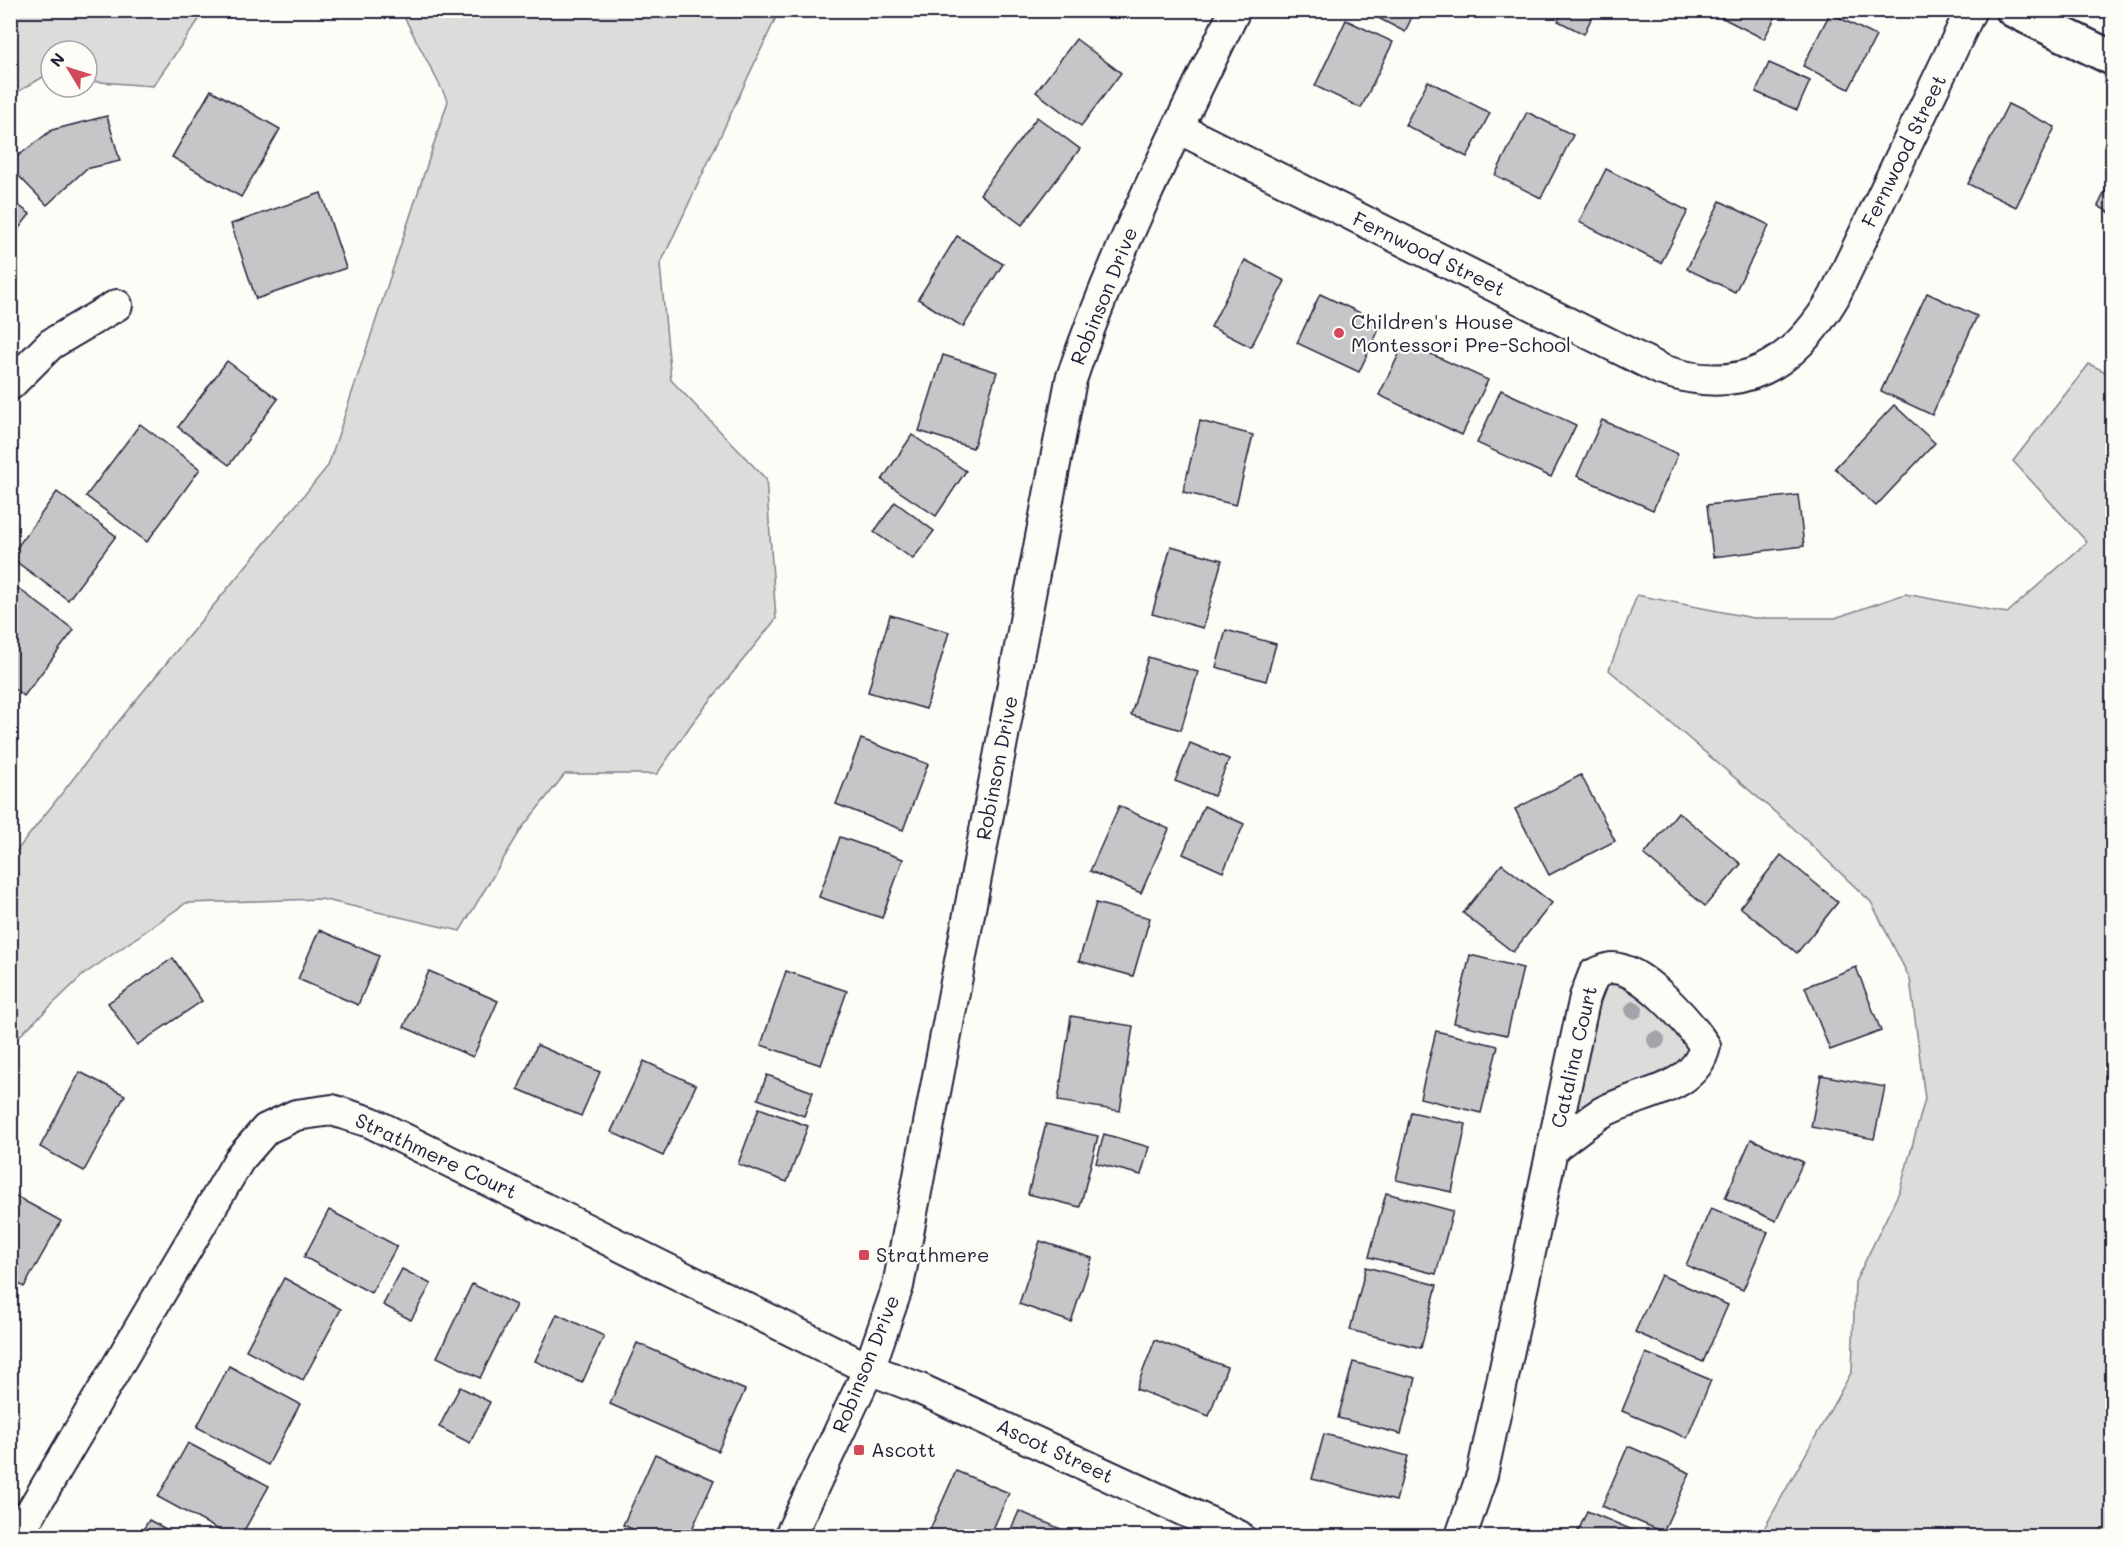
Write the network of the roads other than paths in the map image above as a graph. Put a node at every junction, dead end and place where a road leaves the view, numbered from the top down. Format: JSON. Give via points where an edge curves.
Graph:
{"nodes":[{"id":1,"x":1236,"y":10,"type":"edge"},
{"id":2,"x":1971,"y":10,"type":"edge"},
{"id":3,"x":2013,"y":10,"type":"edge"},
{"id":4,"x":2112,"y":58,"type":"edge"},
{"id":5,"x":1178,"y":128,"type":"junction"},
{"id":6,"x":117,"y":305,"type":"dead end"},
{"id":7,"x":10,"y":385,"type":"edge"},
{"id":8,"x":1552,"y":1149,"type":"junction"},
{"id":9,"x":868,"y":1369,"type":"junction"},
{"id":10,"x":17,"y":1536,"type":"edge"},
{"id":11,"x":790,"y":1536,"type":"edge"},
{"id":12,"x":1239,"y":1536,"type":"edge"},
{"id":13,"x":1461,"y":1536,"type":"edge"}],
"edges":[{"from":1,"to":5,"type":"street","name":"Robinson Drive"},
{"from":2,"to":5,"type":"street","name":"Fernwood Street","via":[[1819,321],[1791,352],[1771,366],[1738,379],[1709,382],[1662,370]]},
{"from":3,"to":4,"type":"street"},
{"from":5,"to":9,"type":"street","name":"Robinson Drive","via":[[1095,311],[1071,380],[912,1219],[898,1286]]},
{"from":6,"to":7,"type":"street","via":[[51,344]]},
{"from":8,"to":8,"type":"street","name":"Catalina Court","via":[[1585,997],[1594,974],[1611,968],[1629,972],[1691,1025],[1705,1046],[1702,1058],[1689,1074],[1671,1085],[1601,1113]]},
{"from":8,"to":13,"type":"street","name":"Catalina Court","via":[[1482,1474]]},
{"from":9,"to":10,"type":"street","name":"Strathmere Court","via":[[370,1122],[332,1110],[296,1115],[266,1129],[239,1160]]},
{"from":9,"to":11,"type":"street","name":"Robinson Drive"},
{"from":9,"to":12,"type":"street","name":"Ascot Street","via":[[900,1380]]}]}
